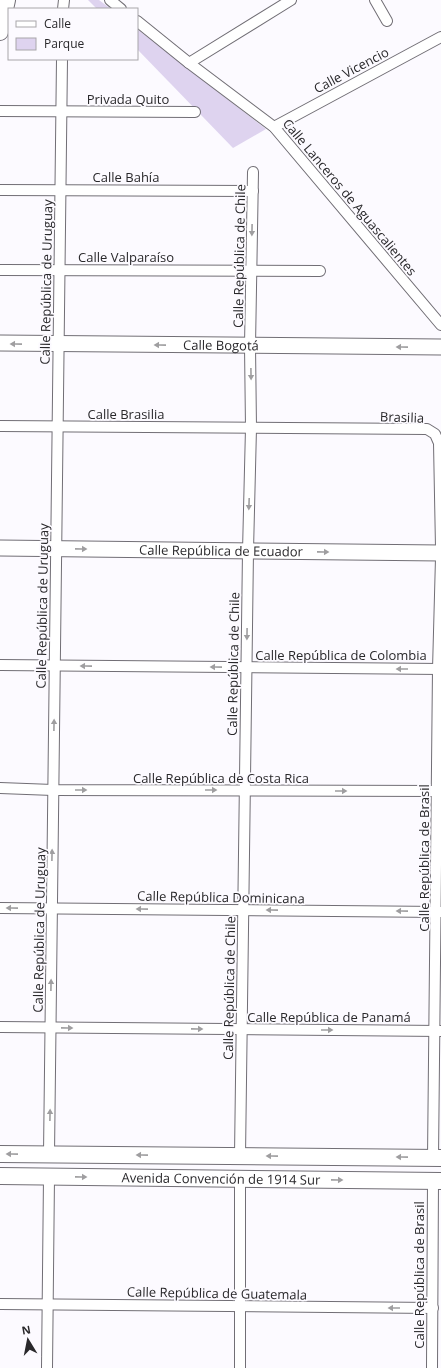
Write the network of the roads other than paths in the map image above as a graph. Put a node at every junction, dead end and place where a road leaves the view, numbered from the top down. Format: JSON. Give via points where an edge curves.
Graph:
{"nodes":[{"id":1,"x":7,"y":0,"type":"edge"},
{"id":2,"x":110,"y":0,"type":"edge"},
{"id":3,"x":291,"y":0,"type":"edge"},
{"id":4,"x":375,"y":0,"type":"edge"},
{"id":5,"x":120,"y":8,"type":"edge"},
{"id":6,"x":387,"y":21,"type":"dead end"},
{"id":7,"x":138,"y":22,"type":"edge"},
{"id":8,"x":0,"y":32,"type":"edge"},
{"id":9,"x":441,"y":37,"type":"edge"},
{"id":10,"x":62,"y":60,"type":"edge"},
{"id":11,"x":189,"y":63,"type":"junction"},
{"id":12,"x":0,"y":111,"type":"edge"},
{"id":13,"x":61,"y":111,"type":"junction"},
{"id":14,"x":194,"y":112,"type":"dead end"},
{"id":15,"x":274,"y":126,"type":"junction"},
{"id":16,"x":253,"y":172,"type":"dead end"},
{"id":17,"x":0,"y":190,"type":"edge"},
{"id":18,"x":60,"y":190,"type":"junction"},
{"id":19,"x":253,"y":191,"type":"junction"},
{"id":20,"x":0,"y":270,"type":"edge"},
{"id":21,"x":58,"y":270,"type":"junction"},
{"id":22,"x":251,"y":270,"type":"junction"},
{"id":23,"x":320,"y":272,"type":"dead end"},
{"id":24,"x":441,"y":325,"type":"edge"},
{"id":25,"x":0,"y":344,"type":"edge"},
{"id":26,"x":58,"y":344,"type":"junction"},
{"id":27,"x":250,"y":346,"type":"junction"},
{"id":28,"x":441,"y":347,"type":"edge"},
{"id":29,"x":0,"y":426,"type":"edge"},
{"id":30,"x":57,"y":426,"type":"junction"},
{"id":31,"x":252,"y":428,"type":"junction"},
{"id":32,"x":0,"y":548,"type":"edge"},
{"id":33,"x":56,"y":548,"type":"junction"},
{"id":34,"x":441,"y":548,"type":"edge"},
{"id":35,"x":248,"y":551,"type":"junction"},
{"id":36,"x":441,"y":553,"type":"edge"},
{"id":37,"x":441,"y":558,"type":"edge"},
{"id":38,"x":0,"y":665,"type":"edge"},
{"id":39,"x":54,"y":666,"type":"junction"},
{"id":40,"x":246,"y":668,"type":"junction"},
{"id":41,"x":440,"y":669,"type":"edge"},
{"id":42,"x":0,"y":788,"type":"edge"},
{"id":43,"x":53,"y":790,"type":"junction"},
{"id":44,"x":244,"y":791,"type":"junction"},
{"id":45,"x":439,"y":791,"type":"edge"},
{"id":46,"x":0,"y":908,"type":"edge"},
{"id":47,"x":52,"y":908,"type":"junction"},
{"id":48,"x":243,"y":910,"type":"junction"},
{"id":49,"x":439,"y":912,"type":"edge"},
{"id":50,"x":0,"y":1027,"type":"edge"},
{"id":51,"x":51,"y":1028,"type":"junction"},
{"id":52,"x":241,"y":1029,"type":"junction"},
{"id":53,"x":438,"y":1031,"type":"edge"},
{"id":54,"x":0,"y":1154,"type":"edge"},
{"id":55,"x":49,"y":1154,"type":"junction"},
{"id":56,"x":240,"y":1156,"type":"junction"},
{"id":57,"x":437,"y":1158,"type":"edge"},
{"id":58,"x":0,"y":1176,"type":"edge"},
{"id":59,"x":49,"y":1176,"type":"junction"},
{"id":60,"x":240,"y":1179,"type":"junction"},
{"id":61,"x":437,"y":1181,"type":"edge"},
{"id":62,"x":0,"y":1304,"type":"edge"},
{"id":63,"x":48,"y":1305,"type":"junction"},
{"id":64,"x":240,"y":1307,"type":"junction"},
{"id":65,"x":433,"y":1308,"type":"junction"},
{"id":66,"x":47,"y":1368,"type":"edge"},
{"id":67,"x":240,"y":1368,"type":"edge"},
{"id":68,"x":432,"y":1368,"type":"edge"}],
"edges":[{"from":1,"to":8,"type":"main road"},
{"from":2,"to":5,"type":"street"},
{"from":3,"to":11,"type":"street"},
{"from":4,"to":6,"type":"street"},
{"from":7,"to":11,"type":"street","name":"Calle Lanceros de Aguascalientes"},
{"from":9,"to":15,"type":"street","name":"Calle Vicencio"},
{"from":10,"to":13,"type":"street","name":"Calle República de Uruguay"},
{"from":11,"to":15,"type":"street","name":"Calle Lanceros de Aguascalientes"},
{"from":12,"to":13,"type":"street","name":"Privada Quito"},
{"from":13,"to":14,"type":"street","name":"Privada Quito"},
{"from":13,"to":18,"type":"street","name":"Calle República de Uruguay"},
{"from":15,"to":24,"type":"street","name":"Calle Lanceros de Aguascalientes"},
{"from":16,"to":19,"type":"street","name":"Calle República de Chile"},
{"from":17,"to":18,"type":"street","name":"Calle Bahía"},
{"from":18,"to":19,"type":"street","name":"Calle Bahía"},
{"from":18,"to":21,"type":"street","name":"Calle República de Uruguay"},
{"from":19,"to":22,"type":"street","name":"Calle República de Chile","one_way":true},
{"from":20,"to":21,"type":"street","name":"Calle Valparaíso"},
{"from":21,"to":22,"type":"street","name":"Calle Valparaíso"},
{"from":21,"to":26,"type":"street","name":"Calle República de Uruguay"},
{"from":22,"to":23,"type":"street","name":"Calle Valparaíso"},
{"from":22,"to":27,"type":"street","name":"Calle República de Chile"},
{"from":26,"to":25,"type":"street","name":"Calle Bogotá","one_way":true},
{"from":27,"to":26,"type":"street","name":"Calle Bogotá","one_way":true},
{"from":26,"to":30,"type":"street","name":"Calle República de Uruguay"},
{"from":28,"to":27,"type":"street","name":"Calle Bogotá","one_way":true},
{"from":27,"to":31,"type":"street","name":"Calle República de Chile","one_way":true},
{"from":29,"to":30,"type":"street","name":"Calle Brasilia"},
{"from":30,"to":31,"type":"street","name":"Calle Brasilia"},
{"from":30,"to":33,"type":"street","name":"Calle República de Uruguay"},
{"from":31,"to":34,"type":"street","name":"Brasilia","via":[[426,429],[435,434],[438,443]]},
{"from":31,"to":35,"type":"street","name":"Calle República de Chile","one_way":true},
{"from":32,"to":33,"type":"street","name":"Calle República de Ecuador"},
{"from":33,"to":35,"type":"street","name":"Calle República de Ecuador","one_way":true},
{"from":33,"to":39,"type":"street","name":"Calle República de Uruguay"},
{"from":35,"to":36,"type":"street","name":"Calle República de Ecuador","one_way":true},
{"from":35,"to":40,"type":"street","name":"Calle República de Chile","one_way":true},
{"from":37,"to":41,"type":"street","name":"Calle República de Brasil"},
{"from":38,"to":39,"type":"street","name":"Calle República de Colombia"},
{"from":40,"to":39,"type":"street","name":"Calle República de Colombia","one_way":true},
{"from":43,"to":39,"type":"street","name":"Calle República de Uruguay","one_way":true},
{"from":41,"to":40,"type":"street","name":"Calle República de Colombia","one_way":true},
{"from":40,"to":44,"type":"street","name":"Calle República de Chile"},
{"from":41,"to":45,"type":"street","name":"Calle República de Brasil"},
{"from":42,"to":43,"type":"street","name":"Calle República de Costa Rica"},
{"from":43,"to":44,"type":"street","name":"Calle República de Costa Rica","one_way":true},
{"from":47,"to":43,"type":"street","name":"Calle República de Uruguay","one_way":true},
{"from":44,"to":45,"type":"street","name":"Calle República de Costa Rica","one_way":true},
{"from":44,"to":48,"type":"street","name":"Calle República de Chile"},
{"from":45,"to":49,"type":"street","name":"Calle República de Brasil"},
{"from":47,"to":46,"type":"street","name":"Calle República Dominicana","one_way":true},
{"from":48,"to":47,"type":"street","name":"Calle República Dominicana","one_way":true},
{"from":51,"to":47,"type":"street","name":"Calle República de Uruguay","one_way":true},
{"from":49,"to":48,"type":"street","name":"Calle República Dominicana","one_way":true},
{"from":48,"to":52,"type":"street","name":"Calle República de Chile"},
{"from":49,"to":53,"type":"street","name":"Calle República de Brasil"},
{"from":50,"to":51,"type":"street","name":"Calle República de Panamá"},
{"from":51,"to":52,"type":"street","name":"Calle República de Panamá","one_way":true},
{"from":55,"to":51,"type":"street","name":"Calle República de Uruguay","one_way":true},
{"from":52,"to":53,"type":"street","name":"Calle República de Panamá","one_way":true},
{"from":52,"to":56,"type":"street","name":"Calle República de Chile"},
{"from":53,"to":57,"type":"street","name":"Calle República de Brasil"},
{"from":55,"to":54,"type":"main road","name":"Avenida Convención de 1914 Sur","one_way":true},
{"from":56,"to":55,"type":"main road","name":"Avenida Convención de 1914 Sur","one_way":true},
{"from":57,"to":56,"type":"main road","name":"Avenida Convención de 1914 Sur","one_way":true},
{"from":58,"to":59,"type":"main road","name":"Avenida Convención de 1914 Sur"},
{"from":59,"to":60,"type":"main road","name":"Avenida Convención de 1914 Sur","one_way":true},
{"from":59,"to":63,"type":"street"},
{"from":60,"to":61,"type":"main road","name":"Avenida Convención de 1914 Sur","one_way":true},
{"from":60,"to":64,"type":"street"},
{"from":61,"to":65,"type":"street","name":"Calle República de Brasil"},
{"from":62,"to":63,"type":"street","name":"Calle República de Guatemala"},
{"from":63,"to":64,"type":"street","name":"Calle República de Guatemala"},
{"from":63,"to":66,"type":"street"},
{"from":65,"to":64,"type":"street","name":"Calle República de Guatemala","one_way":true},
{"from":64,"to":67,"type":"street"},
{"from":65,"to":68,"type":"street","name":"Calle República de Brasil"}]}
